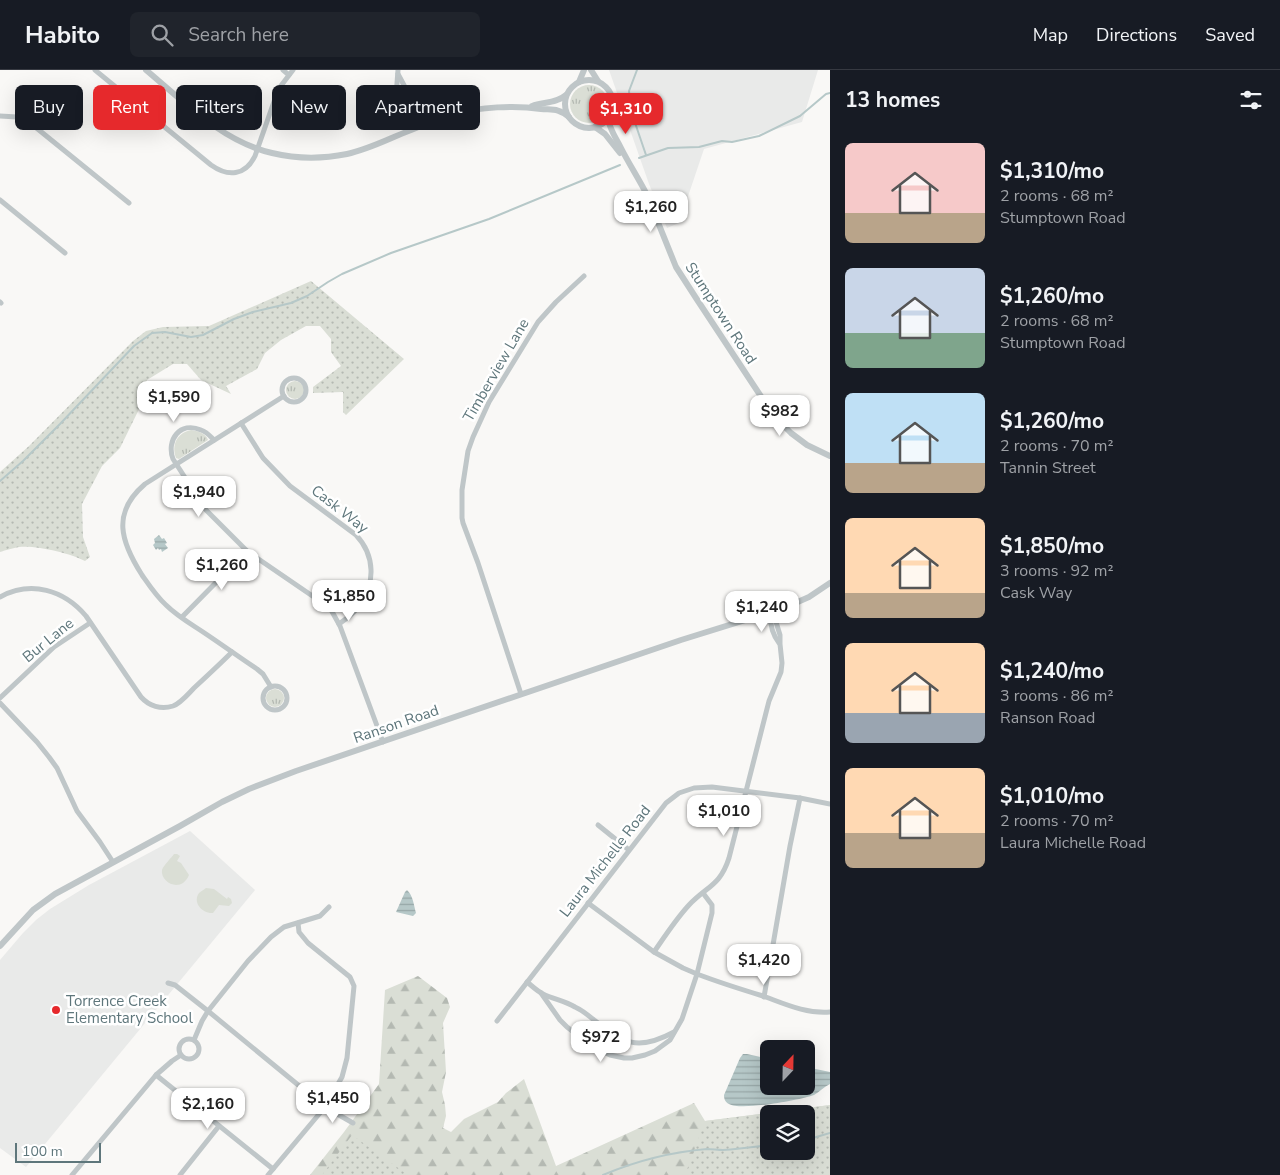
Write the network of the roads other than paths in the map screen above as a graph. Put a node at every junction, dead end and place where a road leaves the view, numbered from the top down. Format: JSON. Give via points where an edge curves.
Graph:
{"nodes":[{"id":1,"x":95,"y":70,"type":"edge"},
{"id":2,"x":146,"y":70,"type":"edge"},
{"id":3,"x":283,"y":70,"type":"edge"},
{"id":4,"x":293,"y":70,"type":"edge"},
{"id":5,"x":584,"y":70,"type":"edge"},
{"id":6,"x":591,"y":70,"type":"edge"},
{"id":7,"x":398,"y":72,"type":"edge"},
{"id":8,"x":289,"y":75,"type":"junction"},
{"id":9,"x":598,"y":81,"type":"junction"},
{"id":10,"x":580,"y":82,"type":"junction"},
{"id":11,"x":397,"y":85,"type":"edge"},
{"id":12,"x":404,"y":85,"type":"edge"},
{"id":13,"x":566,"y":95,"type":"junction"},
{"id":14,"x":528,"y":106,"type":"junction"},
{"id":15,"x":480,"y":110,"type":"edge"},
{"id":16,"x":0,"y":116,"type":"edge"},
{"id":17,"x":569,"y":117,"type":"junction"},
{"id":18,"x":608,"y":118,"type":"junction"},
{"id":19,"x":595,"y":127,"type":"junction"},
{"id":20,"x":409,"y":130,"type":"edge"},
{"id":21,"x":258,"y":149,"type":"junction"},
{"id":22,"x":624,"y":156,"type":"junction"},
{"id":23,"x":0,"y":200,"type":"edge"},
{"id":24,"x":129,"y":203,"type":"dead end"},
{"id":25,"x":65,"y":253,"type":"dead end"},
{"id":26,"x":584,"y":276,"type":"dead end"},
{"id":27,"x":284,"y":396,"type":"junction"},
{"id":28,"x":241,"y":423,"type":"junction"},
{"id":29,"x":214,"y":440,"type":"junction"},
{"id":30,"x":830,"y":456,"type":"edge"},
{"id":31,"x":176,"y":464,"type":"junction"},
{"id":32,"x":247,"y":551,"type":"junction"},
{"id":33,"x":830,"y":583,"type":"edge"},
{"id":34,"x":0,"y":597,"type":"edge"},
{"id":35,"x":770,"y":613,"type":"junction"},
{"id":36,"x":182,"y":617,"type":"junction"},
{"id":37,"x":90,"y":623,"type":"junction"},
{"id":38,"x":339,"y":624,"type":"junction"},
{"id":39,"x":232,"y":652,"type":"junction"},
{"id":40,"x":271,"y":687,"type":"junction"},
{"id":41,"x":521,"y":694,"type":"junction"},
{"id":42,"x":0,"y":698,"type":"edge"},
{"id":43,"x":0,"y":703,"type":"edge"},
{"id":44,"x":383,"y":742,"type":"junction"},
{"id":45,"x":746,"y":792,"type":"junction"},
{"id":46,"x":800,"y":798,"type":"junction"},
{"id":47,"x":830,"y":804,"type":"edge"},
{"id":48,"x":598,"y":825,"type":"dead end"},
{"id":49,"x":629,"y":850,"type":"junction"},
{"id":50,"x":113,"y":862,"type":"junction"},
{"id":51,"x":703,"y":893,"type":"junction"},
{"id":52,"x":588,"y":903,"type":"junction"},
{"id":53,"x":329,"y":907,"type":"dead end"},
{"id":54,"x":298,"y":923,"type":"junction"},
{"id":55,"x":0,"y":946,"type":"edge"},
{"id":56,"x":654,"y":952,"type":"junction"},
{"id":57,"x":697,"y":974,"type":"junction"},
{"id":58,"x":527,"y":982,"type":"junction"},
{"id":59,"x":168,"y":983,"type":"dead end"},
{"id":60,"x":541,"y":993,"type":"junction"},
{"id":61,"x":764,"y":997,"type":"junction"},
{"id":62,"x":208,"y":1011,"type":"junction"},
{"id":63,"x":830,"y":1012,"type":"edge"},
{"id":64,"x":497,"y":1020,"type":"dead end"},
{"id":65,"x":674,"y":1032,"type":"junction"},
{"id":66,"x":194,"y":1040,"type":"junction"},
{"id":67,"x":181,"y":1055,"type":"junction"},
{"id":68,"x":156,"y":1075,"type":"junction"},
{"id":69,"x":324,"y":1106,"type":"junction"},
{"id":70,"x":353,"y":1123,"type":"dead end"},
{"id":71,"x":219,"y":1126,"type":"junction"},
{"id":72,"x":273,"y":1169,"type":"junction"},
{"id":73,"x":72,"y":1175,"type":"edge"},
{"id":74,"x":180,"y":1175,"type":"edge"},
{"id":75,"x":268,"y":1175,"type":"edge"}],
"edges":[{"from":1,"to":21,"type":"street","via":[[211,165],[224,172],[245,169],[252,163]]},
{"from":2,"to":21,"type":"street","via":[[214,126]]},
{"from":3,"to":8,"type":"street"},
{"from":4,"to":8,"type":"street"},
{"from":5,"to":10,"type":"street"},
{"from":6,"to":9,"type":"street"},
{"from":7,"to":11,"type":"street"},
{"from":7,"to":12,"type":"street"},
{"from":8,"to":21,"type":"street","via":[[277,92]]},
{"from":9,"to":10,"type":"street"},
{"from":9,"to":18,"type":"street","via":[[612,97],[614,105]]},
{"from":10,"to":13,"type":"street"},
{"from":13,"to":14,"type":"street","via":[[562,99]]},
{"from":13,"to":17,"type":"street"},
{"from":14,"to":15,"type":"street"},
{"from":14,"to":17,"type":"street","via":[[556,109]]},
{"from":16,"to":24,"type":"street","via":[[18,117],[34,126]]},
{"from":17,"to":19,"type":"street","via":[[577,125]]},
{"from":18,"to":19,"type":"street"},
{"from":18,"to":22,"type":"street","name":"Stumptown Road"},
{"from":19,"to":22,"type":"street","name":"Stumptown Road"},
{"from":20,"to":21,"type":"street","via":[[368,148],[329,157],[290,156]]},
{"from":22,"to":30,"type":"street","name":"Stumptown Road","via":[[647,194],[682,276],[764,401],[798,440]]},
{"from":23,"to":25,"type":"street"},
{"from":26,"to":41,"type":"street","name":"Timberview Lane","via":[[538,322],[489,402],[468,451],[462,490],[463,523]]},
{"from":27,"to":27,"type":"street","via":[[298,402],[304,398],[304,383],[297,378],[289,379],[282,389]]},
{"from":27,"to":28,"type":"street"},
{"from":28,"to":29,"type":"street"},
{"from":28,"to":38,"type":"street","name":"Cask Way","via":[[263,458],[290,486],[356,535],[367,549],[371,564],[369,586],[359,606]]},
{"from":29,"to":31,"type":"street"},
{"from":29,"to":31,"type":"street","via":[[202,430],[181,430],[171,447]]},
{"from":31,"to":32,"type":"street","via":[[206,510]]},
{"from":31,"to":36,"type":"street","via":[[139,488],[130,500],[122,525],[129,553],[147,582],[165,604]]},
{"from":32,"to":36,"type":"street"},
{"from":32,"to":38,"type":"street","via":[[330,608]]},
{"from":33,"to":35,"type":"street","name":"Ranson Road","via":[[801,602]]},
{"from":34,"to":37,"type":"street","via":[[24,589],[47,590],[77,606]]},
{"from":35,"to":41,"type":"street","name":"Ranson Road"},
{"from":35,"to":45,"type":"street","via":[[780,634],[782,663]]},
{"from":36,"to":39,"type":"street"},
{"from":37,"to":39,"type":"street","via":[[141,697],[158,707],[177,704]]},
{"from":37,"to":42,"type":"street","name":"Bur Lane","via":[[54,647]]},
{"from":38,"to":44,"type":"street"},
{"from":39,"to":40,"type":"street","via":[[263,674]]},
{"from":40,"to":40,"type":"street","via":[[280,688],[287,697],[278,710],[270,709],[263,701],[264,693]]},
{"from":41,"to":44,"type":"street","name":"Ranson Road"},
{"from":43,"to":50,"type":"street","via":[[57,768],[77,811]]},
{"from":44,"to":50,"type":"street","name":"Ranson Road","via":[[249,789]]},
{"from":45,"to":46,"type":"street","name":"Laura Michelle Road"},
{"from":45,"to":49,"type":"street","name":"Laura Michelle Road","via":[[712,787],[679,793],[666,803]]},
{"from":45,"to":51,"type":"street","via":[[726,865],[714,884]]},
{"from":46,"to":47,"type":"street","name":"Laura Michelle Road"},
{"from":46,"to":61,"type":"street"},
{"from":48,"to":49,"type":"street"},
{"from":49,"to":52,"type":"street","name":"Laura Michelle Road"},
{"from":50,"to":55,"type":"street","name":"Ranson Road","via":[[44,901]]},
{"from":51,"to":56,"type":"street","via":[[688,906]]},
{"from":51,"to":57,"type":"street","via":[[712,905],[712,913]]},
{"from":52,"to":56,"type":"street"},
{"from":52,"to":58,"type":"street","name":"Laura Michelle Road"},
{"from":53,"to":54,"type":"street","via":[[320,916]]},
{"from":54,"to":62,"type":"street","via":[[284,927],[271,937]]},
{"from":54,"to":69,"type":"street","via":[[299,932],[308,943],[350,977],[354,986],[346,1066]]},
{"from":56,"to":57,"type":"street"},
{"from":57,"to":61,"type":"street"},
{"from":57,"to":65,"type":"street","via":[[682,1019]]},
{"from":58,"to":60,"type":"street"},
{"from":58,"to":64,"type":"street","name":"Laura Michelle Road"},
{"from":59,"to":62,"type":"street"},
{"from":60,"to":65,"type":"street","via":[[575,1006],[629,1042],[648,1043]]},
{"from":60,"to":65,"type":"street","via":[[567,1027],[610,1055],[624,1058],[645,1055],[667,1044]]},
{"from":61,"to":63,"type":"street","via":[[800,1009]]},
{"from":62,"to":66,"type":"street"},
{"from":62,"to":69,"type":"street"},
{"from":66,"to":67,"type":"street","via":[[181,1042]]},
{"from":66,"to":67,"type":"street","via":[[198,1044],[198,1054],[190,1059]]},
{"from":67,"to":68,"type":"street"},
{"from":68,"to":71,"type":"street"},
{"from":68,"to":73,"type":"street"},
{"from":69,"to":70,"type":"street"},
{"from":69,"to":72,"type":"street"},
{"from":71,"to":72,"type":"street"},
{"from":71,"to":74,"type":"street"},
{"from":72,"to":75,"type":"street"}]}
